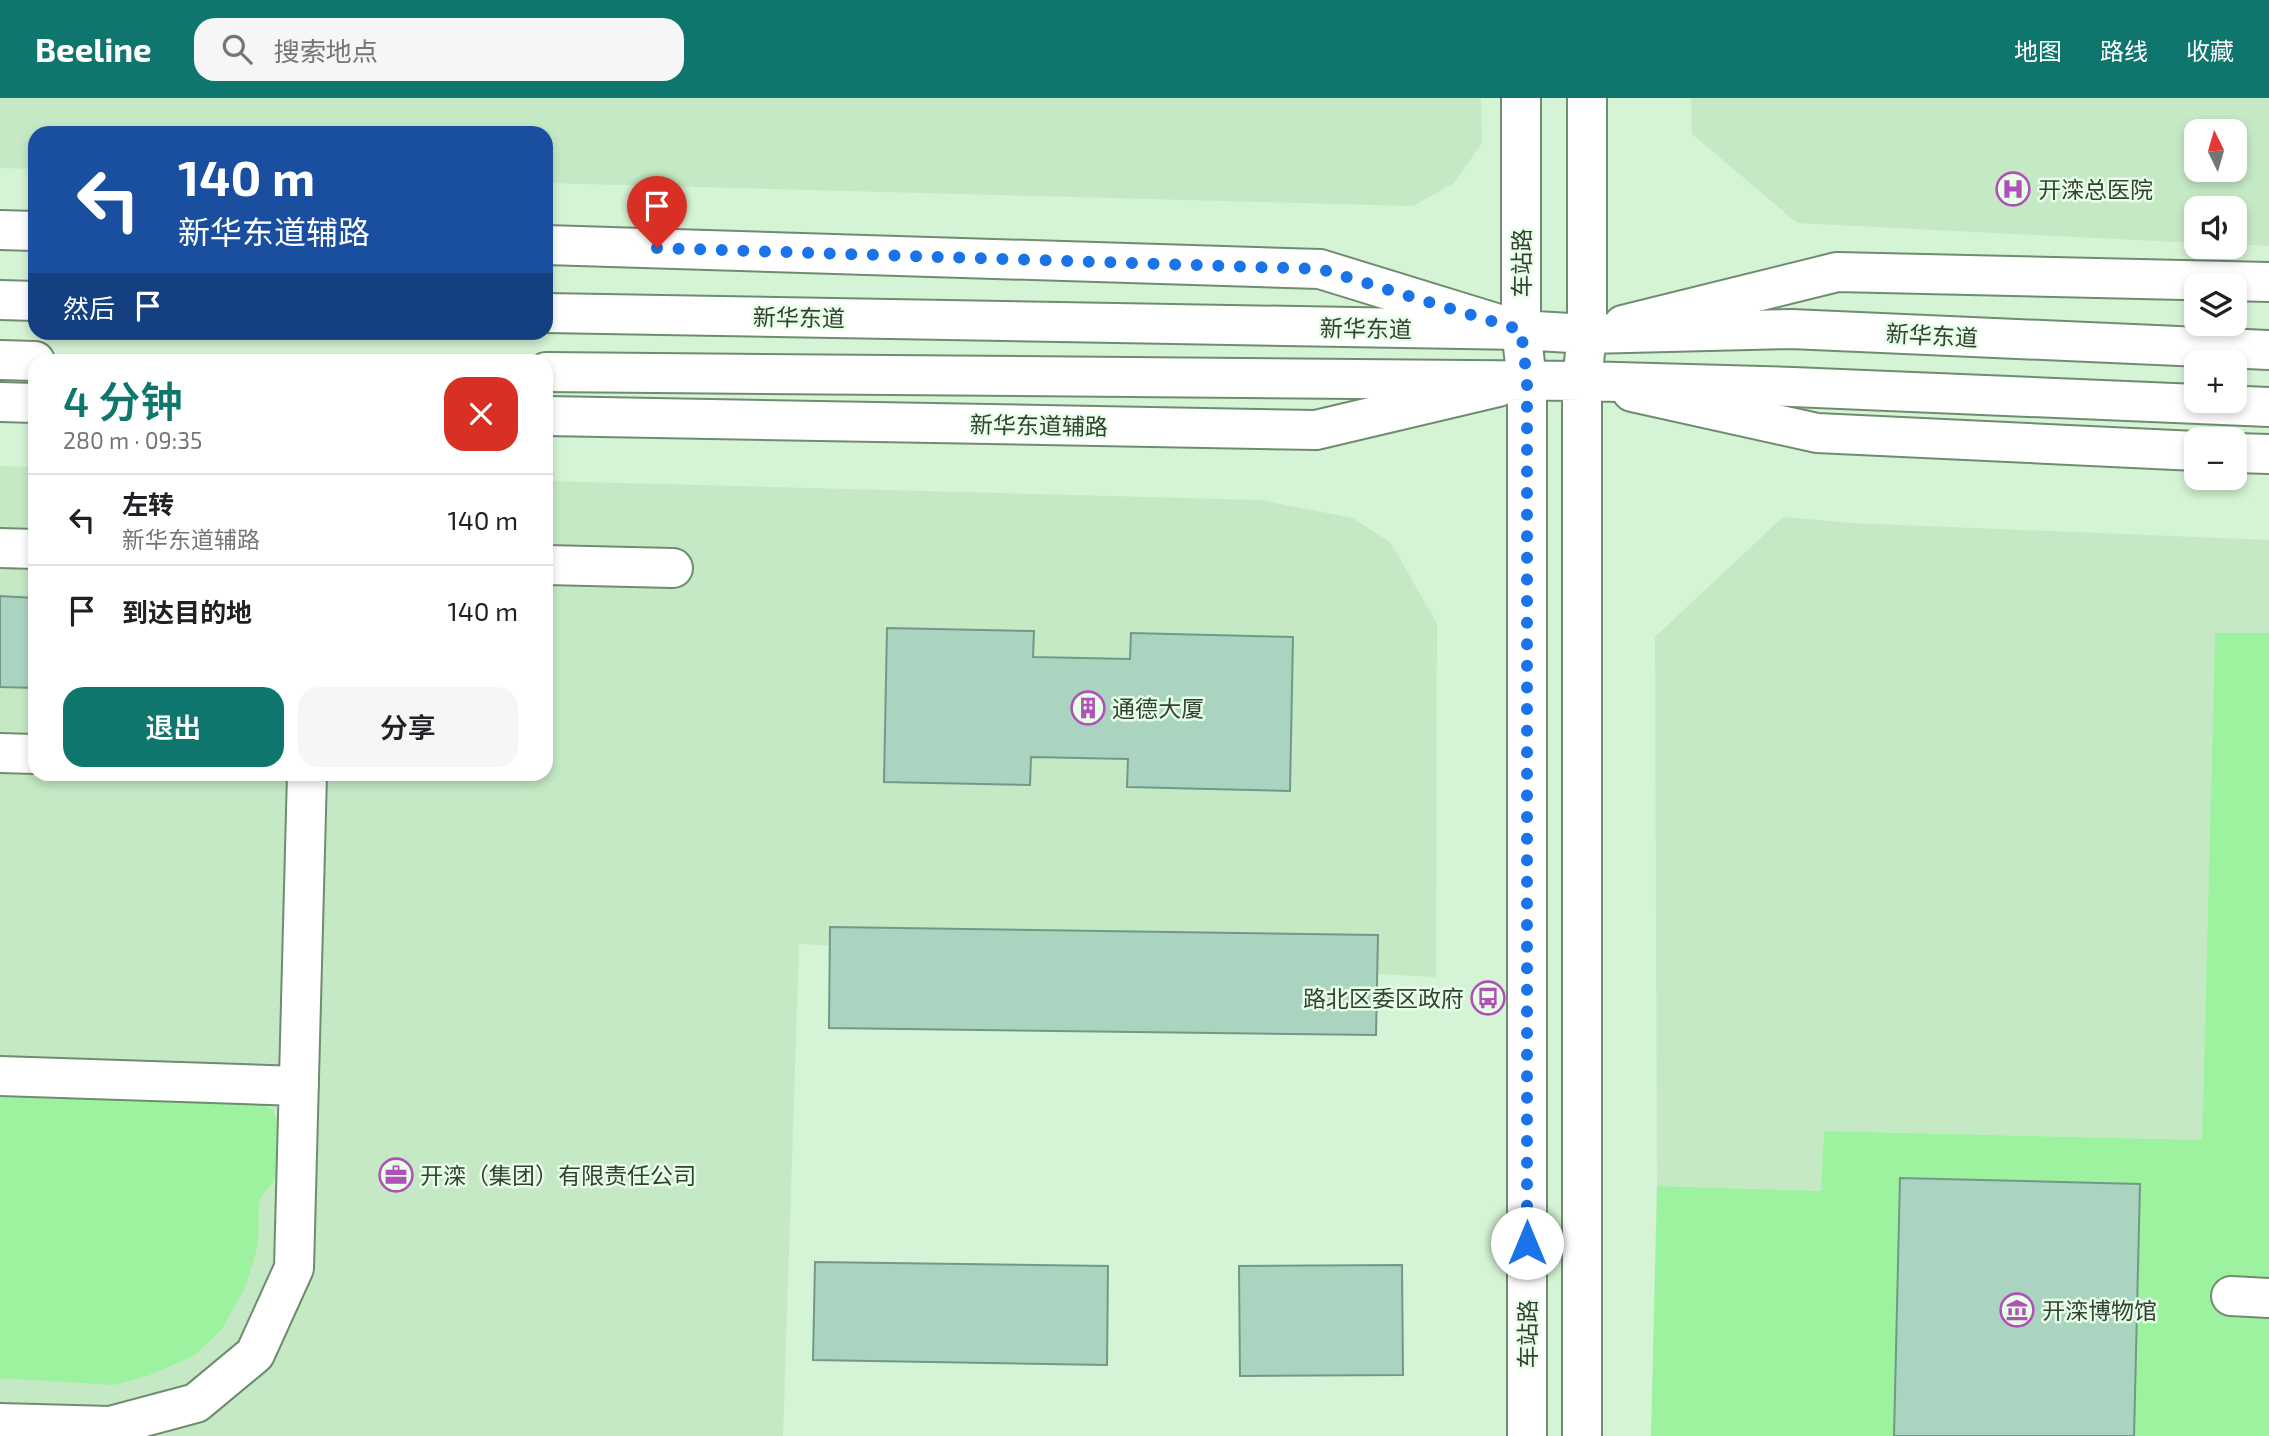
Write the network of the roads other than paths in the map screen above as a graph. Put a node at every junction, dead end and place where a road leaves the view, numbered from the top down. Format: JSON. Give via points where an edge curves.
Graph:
{"nodes":[{"id":1,"x":1521,"y":98,"type":"edge"},
{"id":2,"x":1587,"y":98,"type":"edge"},
{"id":3,"x":0,"y":230,"type":"edge"},
{"id":4,"x":28,"y":231,"type":"edge"},
{"id":5,"x":553,"y":245,"type":"edge"},
{"id":6,"x":2269,"y":282,"type":"edge"},
{"id":7,"x":0,"y":300,"type":"edge"},
{"id":8,"x":28,"y":301,"type":"edge"},
{"id":9,"x":553,"y":313,"type":"edge"},
{"id":10,"x":1521,"y":330,"type":"junction"},
{"id":11,"x":1587,"y":334,"type":"junction"},
{"id":12,"x":2269,"y":350,"type":"edge"},
{"id":13,"x":0,"y":359,"type":"edge"},
{"id":14,"x":28,"y":361,"type":"edge"},
{"id":15,"x":553,"y":372,"type":"edge"},
{"id":16,"x":1527,"y":380,"type":"junction"},
{"id":17,"x":1582,"y":380,"type":"junction"},
{"id":18,"x":0,"y":402,"type":"edge"},
{"id":19,"x":28,"y":403,"type":"edge"},
{"id":20,"x":2269,"y":407,"type":"edge"},
{"id":21,"x":553,"y":416,"type":"edge"},
{"id":22,"x":2184,"y":450,"type":"edge"},
{"id":23,"x":2247,"y":453,"type":"edge"},
{"id":24,"x":2269,"y":454,"type":"edge"},
{"id":25,"x":0,"y":548,"type":"edge"},
{"id":26,"x":28,"y":549,"type":"edge"},
{"id":27,"x":553,"y":565,"type":"edge"},
{"id":28,"x":673,"y":568,"type":"dead end"},
{"id":29,"x":0,"y":753,"type":"edge"},
{"id":30,"x":28,"y":754,"type":"edge"},
{"id":31,"x":307,"y":781,"type":"edge"},
{"id":32,"x":0,"y":1076,"type":"edge"},
{"id":33,"x":299,"y":1086,"type":"junction"},
{"id":34,"x":2231,"y":1296,"type":"dead end"},
{"id":35,"x":2269,"y":1298,"type":"edge"},
{"id":36,"x":0,"y":1423,"type":"edge"},
{"id":37,"x":1527,"y":1436,"type":"edge"},
{"id":38,"x":1582,"y":1436,"type":"edge"}],
"edges":[{"from":1,"to":10,"type":"main road","name":"车站路"},
{"from":2,"to":11,"type":"main road"},
{"from":3,"to":4,"type":"main road"},
{"from":5,"to":10,"type":"main road","via":[[1320,269]]},
{"from":6,"to":11,"type":"main road","via":[[1837,272]]},
{"from":7,"to":8,"type":"main road"},
{"from":9,"to":10,"type":"main road","name":"新华东道"},
{"from":10,"to":11,"type":"main road","name":"新华东道"},
{"from":10,"to":16,"type":"main road","name":"车站路"},
{"from":11,"to":12,"type":"main road","name":"新华东道","via":[[1791,328]]},
{"from":11,"to":17,"type":"main road"},
{"from":13,"to":14,"type":"main road"},
{"from":15,"to":16,"type":"main road"},
{"from":16,"to":17,"type":"main road"},
{"from":16,"to":21,"type":"main road","name":"新华东道辅路","via":[[1316,430]]},
{"from":16,"to":37,"type":"main road","name":"车站路"},
{"from":17,"to":20,"type":"main road"},
{"from":17,"to":22,"type":"main road","via":[[1817,433]]},
{"from":17,"to":38,"type":"main road"},
{"from":18,"to":19,"type":"main road"},
{"from":23,"to":24,"type":"main road"},
{"from":25,"to":26,"type":"main road"},
{"from":27,"to":28,"type":"main road"},
{"from":29,"to":30,"type":"main road"},
{"from":31,"to":33,"type":"main road"},
{"from":32,"to":33,"type":"main road"},
{"from":33,"to":36,"type":"main road","via":[[294,1268],[254,1354],[196,1403],[110,1426]]},
{"from":34,"to":35,"type":"main road"}]}
